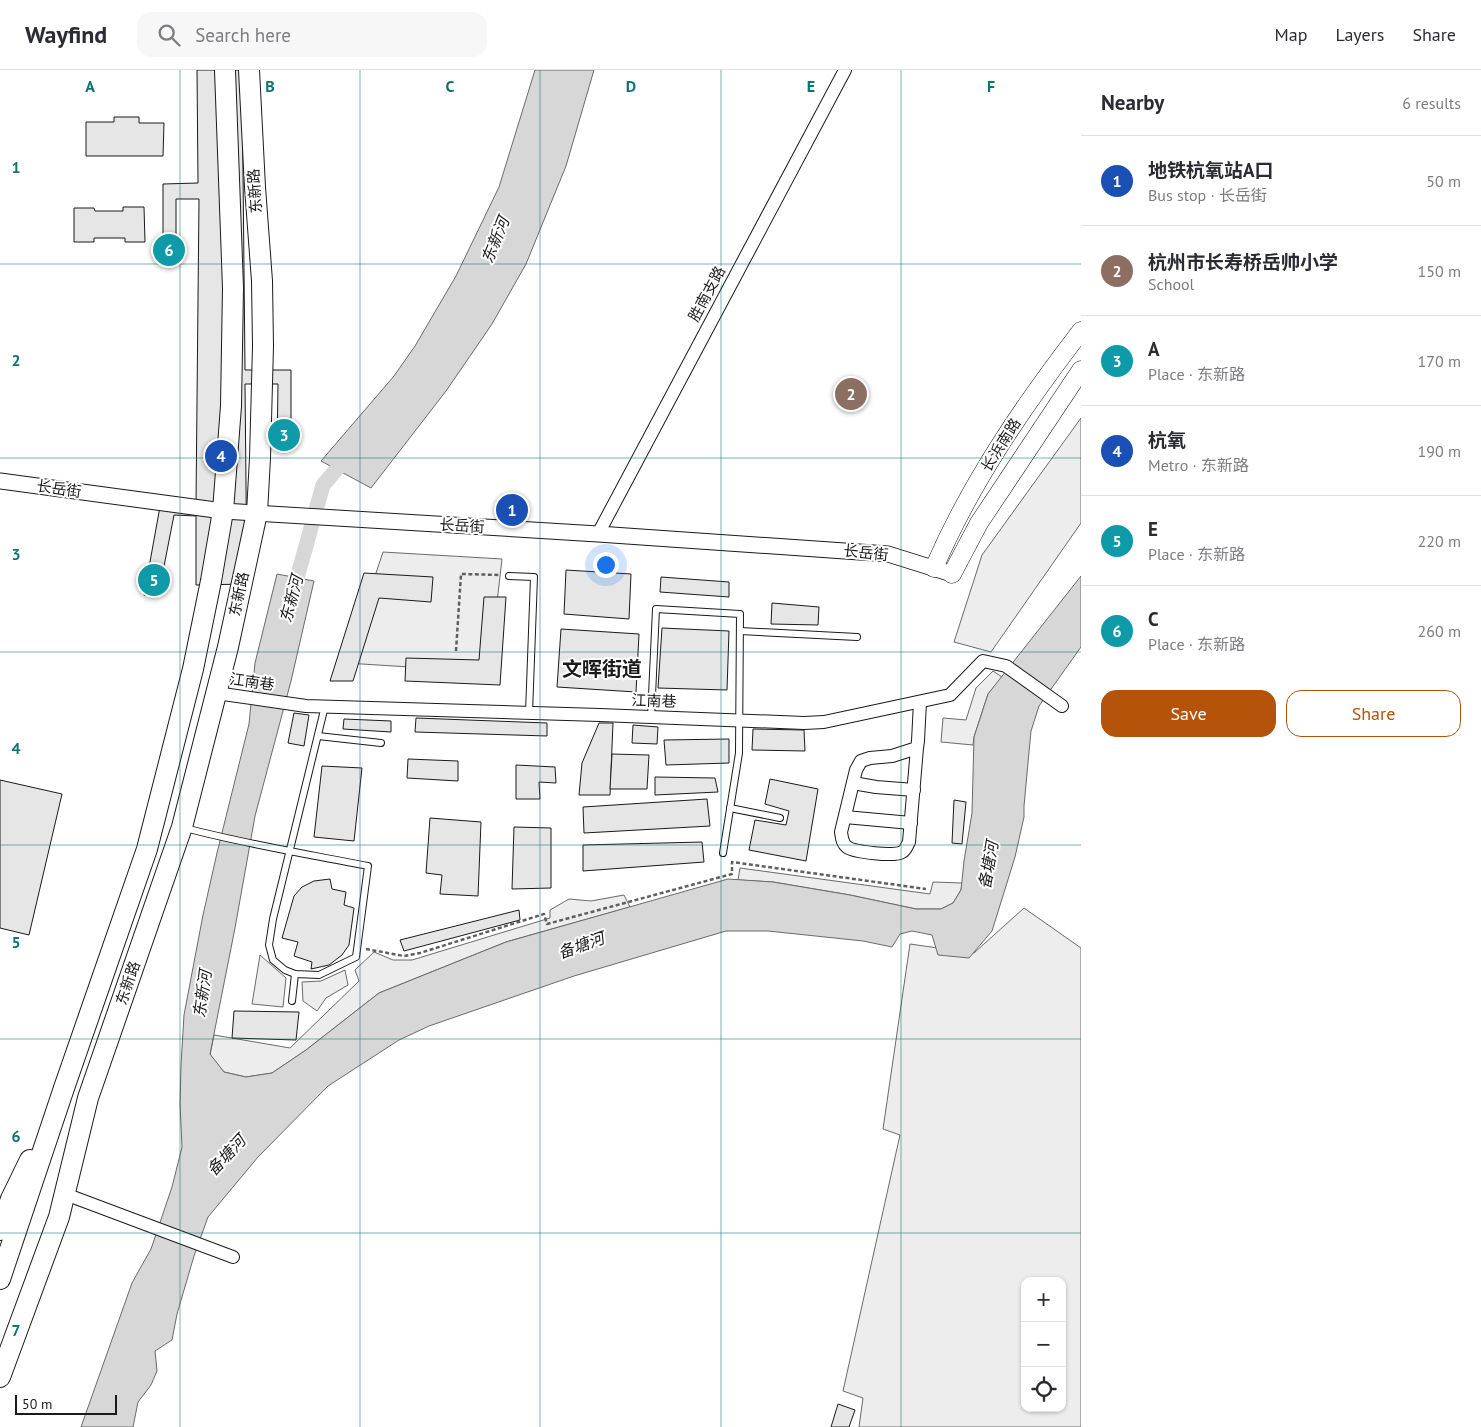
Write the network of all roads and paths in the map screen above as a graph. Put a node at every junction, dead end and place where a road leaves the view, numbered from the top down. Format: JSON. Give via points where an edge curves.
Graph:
{"nodes":[{"id":1,"x":225,"y":70,"type":"edge"},
{"id":2,"x":249,"y":70,"type":"edge"},
{"id":3,"x":845,"y":70,"type":"edge"},
{"id":4,"x":1081,"y":331,"type":"edge"},
{"id":5,"x":1081,"y":370,"type":"edge"},
{"id":6,"x":0,"y":481,"type":"edge"},
{"id":7,"x":223,"y":511,"type":"junction"},
{"id":8,"x":257,"y":512,"type":"junction"},
{"id":9,"x":598,"y":534,"type":"junction"},
{"id":10,"x":934,"y":568,"type":"junction"},
{"id":11,"x":952,"y":574,"type":"joint"},
{"id":12,"x":509,"y":576,"type":"joint"},
{"id":13,"x":740,"y":632,"type":"junction"},
{"id":14,"x":857,"y":637,"type":"dead end"},
{"id":15,"x":456,"y":651,"type":"dead end"},
{"id":16,"x":216,"y":693,"type":"junction"},
{"id":17,"x":920,"y":702,"type":"junction"},
{"id":18,"x":325,"y":706,"type":"junction"},
{"id":19,"x":1062,"y":706,"type":"dead end"},
{"id":20,"x":529,"y":713,"type":"junction"},
{"id":21,"x":651,"y":717,"type":"junction"},
{"id":22,"x":740,"y":721,"type":"junction"},
{"id":23,"x":318,"y":736,"type":"junction"},
{"id":24,"x":381,"y":743,"type":"dead end"},
{"id":25,"x":917,"y":748,"type":"junction"},
{"id":26,"x":853,"y":783,"type":"junction"},
{"id":27,"x":914,"y":790,"type":"junction"},
{"id":28,"x":730,"y":808,"type":"junction"},
{"id":29,"x":845,"y":817,"type":"junction"},
{"id":30,"x":780,"y":818,"type":"dead end"},
{"id":31,"x":911,"y":823,"type":"junction"},
{"id":32,"x":182,"y":827,"type":"junction"},
{"id":33,"x":290,"y":850,"type":"junction"},
{"id":34,"x":723,"y":853,"type":"dead end"},
{"id":35,"x":926,"y":889,"type":"dead end"},
{"id":36,"x":357,"y":947,"type":"junction"},
{"id":37,"x":295,"y":974,"type":"junction"},
{"id":38,"x":292,"y":1001,"type":"dead end"},
{"id":39,"x":64,"y":1088,"type":"junction"},
{"id":40,"x":88,"y":1098,"type":"junction"},
{"id":41,"x":65,"y":1194,"type":"junction"},
{"id":42,"x":0,"y":1230,"type":"edge"},
{"id":43,"x":233,"y":1257,"type":"dead end"},
{"id":44,"x":0,"y":1278,"type":"edge"},
{"id":45,"x":0,"y":1343,"type":"edge"},
{"id":46,"x":0,"y":1377,"type":"edge"}],
"edges":[{"from":1,"to":7,"type":"main road","name":"东新路","via":[[233,288],[231,406]]},
{"from":2,"to":8,"type":"main road","name":"东新路","via":[[262,281]]},
{"from":3,"to":9,"type":"street","name":"胜南支路"},
{"from":4,"to":10,"type":"main road","name":"长浜南路","via":[[999,445],[951,530]]},
{"from":5,"to":11,"type":"main road","name":"长浜南路","via":[[979,523]]},
{"from":6,"to":7,"type":"street","name":"长岳街"},
{"from":7,"to":8,"type":"street","name":"长岳街"},
{"from":7,"to":39,"type":"main road","name":"东新路","via":[[193,669],[147,849]]},
{"from":8,"to":9,"type":"street","name":"长岳街"},
{"from":8,"to":16,"type":"main road","name":"东新路"},
{"from":9,"to":10,"type":"street","name":"长岳街","via":[[888,554]]},
{"from":10,"to":11,"type":"street","name":"长岳街"},
{"from":12,"to":15,"type":"path","via":[[461,574]]},
{"from":12,"to":20,"type":"lane","via":[[534,577]]},
{"from":13,"to":14,"type":"lane"},
{"from":13,"to":21,"type":"lane","via":[[740,614],[656,609]]},
{"from":13,"to":22,"type":"lane"},
{"from":16,"to":18,"type":"street","name":"江南巷"},
{"from":16,"to":32,"type":"main road","name":"东新路"},
{"from":17,"to":19,"type":"street","name":"江南巷","via":[[950,695],[983,661],[1006,666]]},
{"from":17,"to":22,"type":"street","name":"江南巷","via":[[824,722]]},
{"from":17,"to":25,"type":"street"},
{"from":18,"to":20,"type":"street","name":"江南巷"},
{"from":18,"to":23,"type":"lane"},
{"from":20,"to":21,"type":"street","name":"江南巷"},
{"from":21,"to":22,"type":"street","name":"江南巷"},
{"from":22,"to":28,"type":"lane","via":[[739,753]]},
{"from":23,"to":24,"type":"lane"},
{"from":23,"to":33,"type":"lane"},
{"from":25,"to":26,"type":"street","via":[[861,761]]},
{"from":25,"to":27,"type":"street"},
{"from":26,"to":27,"type":"street"},
{"from":26,"to":29,"type":"street"},
{"from":27,"to":31,"type":"street"},
{"from":28,"to":30,"type":"lane"},
{"from":28,"to":34,"type":"lane"},
{"from":29,"to":31,"type":"street"},
{"from":29,"to":31,"type":"street","via":[[840,832],[842,842],[848,848],[870,853],[902,852],[909,842]]},
{"from":32,"to":33,"type":"lane"},
{"from":32,"to":40,"type":"main road","name":"东新路"},
{"from":33,"to":36,"type":"lane","via":[[368,866]]},
{"from":33,"to":37,"type":"lane","via":[[269,945],[273,960]]},
{"from":35,"to":36,"type":"path","via":[[732,862],[732,874],[547,924],[544,914],[420,953],[404,956]]},
{"from":36,"to":37,"type":"lane","via":[[356,957],[318,975]]},
{"from":37,"to":38,"type":"lane"},
{"from":39,"to":42,"type":"main road","name":"东新路","via":[[11,1199]]},
{"from":39,"to":44,"type":"main road","name":"东新路"},
{"from":40,"to":41,"type":"main road","name":"东新路"},
{"from":40,"to":45,"type":"main road","name":"东新路"},
{"from":41,"to":43,"type":"street"},
{"from":41,"to":46,"type":"main road","name":"东新路"}]}
